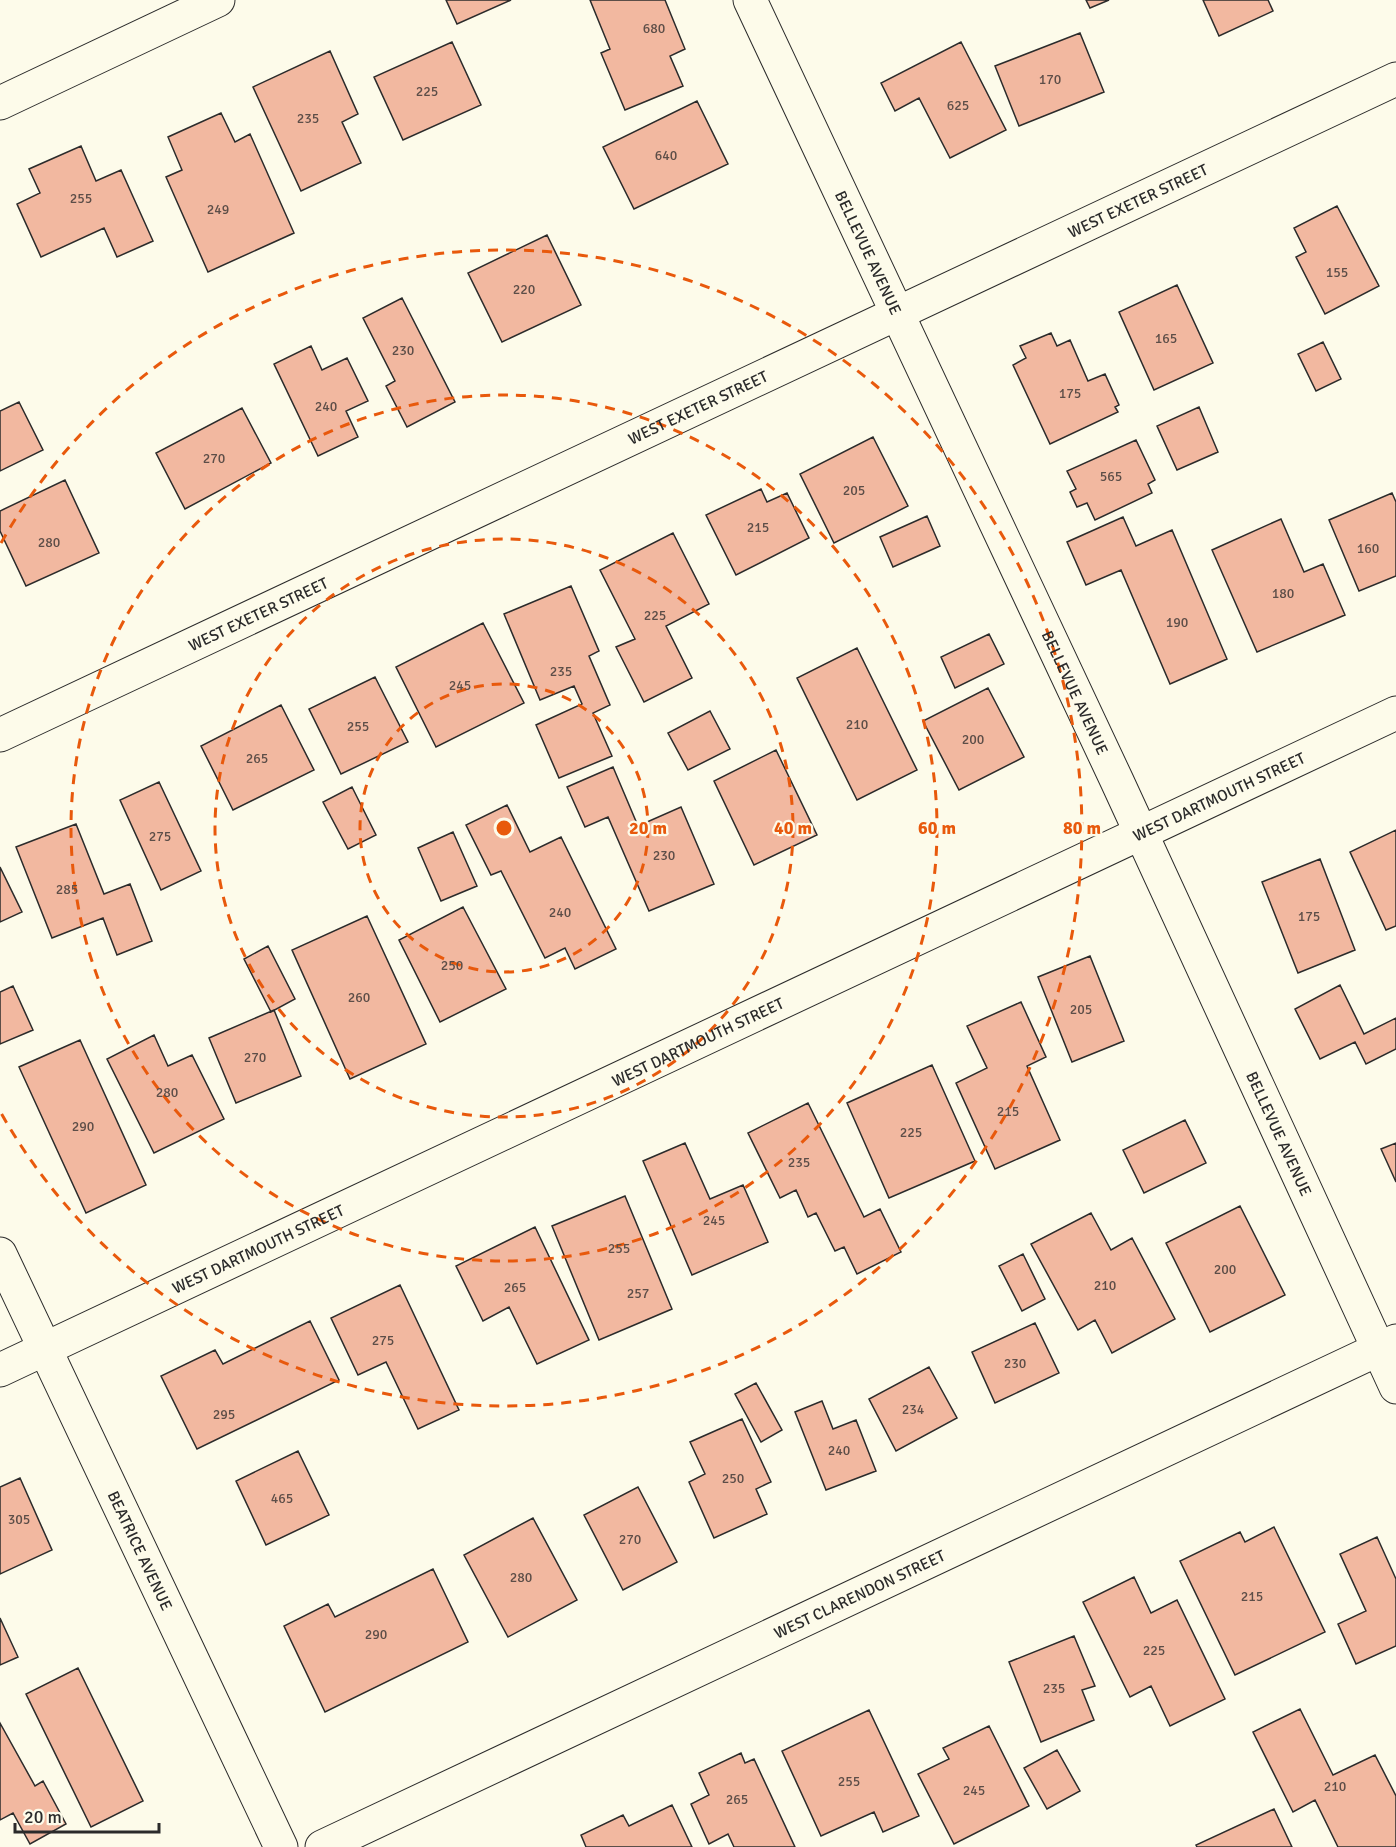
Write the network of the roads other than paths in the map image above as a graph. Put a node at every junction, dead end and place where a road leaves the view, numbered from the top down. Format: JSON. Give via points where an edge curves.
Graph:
{"nodes":[{"id":1,"x":218,"y":0,"type":"edge"},
{"id":2,"x":750,"y":0,"type":"edge"},
{"id":3,"x":1396,"y":79,"type":"edge"},
{"id":4,"x":0,"y":103,"type":"edge"},
{"id":5,"x":898,"y":314,"type":"junction"},
{"id":6,"x":1396,"y":713,"type":"edge"},
{"id":7,"x":0,"y":735,"type":"edge"},
{"id":8,"x":1140,"y":832,"type":"junction"},
{"id":9,"x":0,"y":1254,"type":"edge"},
{"id":10,"x":1387,"y":1345,"type":"edge"},
{"id":11,"x":45,"y":1349,"type":"junction"},
{"id":12,"x":0,"y":1370,"type":"edge"},
{"id":13,"x":1396,"y":1387,"type":"edge"},
{"id":14,"x":281,"y":1847,"type":"edge"},
{"id":15,"x":322,"y":1847,"type":"edge"}],
"edges":[{"from":1,"to":4,"type":"street"},
{"from":2,"to":5,"type":"street","name":"BELLEVUE AVENUE"},
{"from":3,"to":5,"type":"street","name":"WEST EXETER STREET"},
{"from":5,"to":7,"type":"street","name":"WEST EXETER STREET"},
{"from":5,"to":8,"type":"street","name":"BELLEVUE AVENUE"},
{"from":6,"to":8,"type":"street","name":"WEST DARTMOUTH STREET"},
{"from":8,"to":10,"type":"street","name":"BELLEVUE AVENUE"},
{"from":8,"to":11,"type":"street","name":"WEST DARTMOUTH STREET"},
{"from":9,"to":11,"type":"street","name":"BEATRICE AVENUE"},
{"from":10,"to":13,"type":"street","name":"BELLEVUE AVENUE"},
{"from":10,"to":15,"type":"street","name":"WEST CLARENDON STREET"},
{"from":11,"to":12,"type":"street","name":"WEST DARTMOUTH STREET"},
{"from":11,"to":14,"type":"street","name":"BEATRICE AVENUE"}]}
